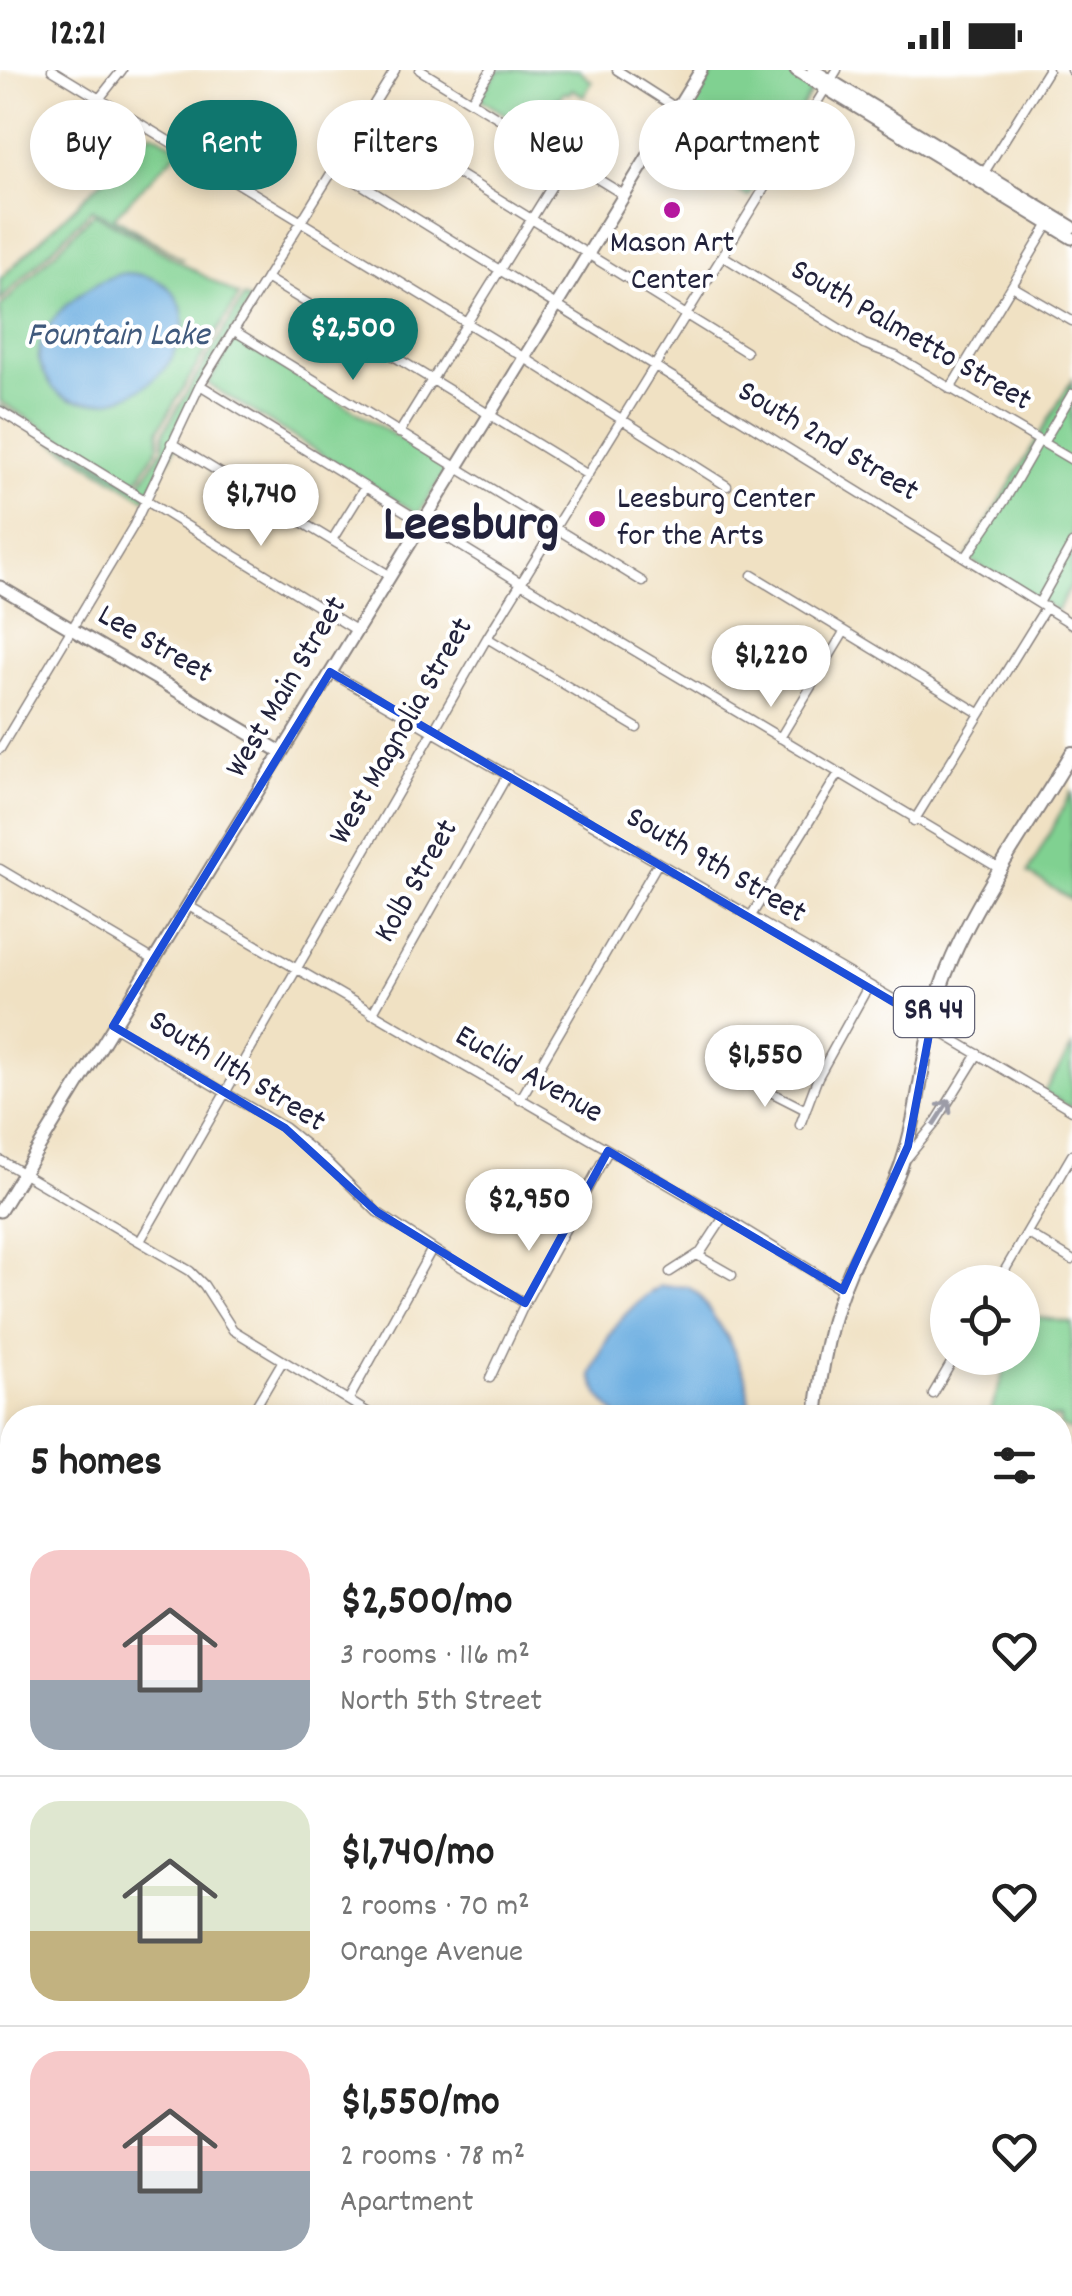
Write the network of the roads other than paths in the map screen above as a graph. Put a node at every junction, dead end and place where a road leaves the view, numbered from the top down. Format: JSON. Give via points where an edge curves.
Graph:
{"nodes":[{"id":1,"x":52,"y":70,"type":"edge"},
{"id":2,"x":122,"y":70,"type":"edge"},
{"id":3,"x":394,"y":70,"type":"edge"},
{"id":4,"x":420,"y":70,"type":"edge"},
{"id":5,"x":491,"y":70,"type":"edge"},
{"id":6,"x":617,"y":70,"type":"edge"},
{"id":7,"x":701,"y":70,"type":"edge"},
{"id":8,"x":796,"y":70,"type":"edge"},
{"id":9,"x":813,"y":70,"type":"edge"},
{"id":10,"x":1048,"y":70,"type":"edge"},
{"id":11,"x":831,"y":79,"type":"edge"},
{"id":12,"x":99,"y":99,"type":"junction"},
{"id":13,"x":375,"y":100,"type":"edge"},
{"id":14,"x":470,"y":100,"type":"edge"},
{"id":15,"x":473,"y":100,"type":"edge"},
{"id":16,"x":664,"y":100,"type":"edge"},
{"id":17,"x":683,"y":100,"type":"edge"},
{"id":18,"x":639,"y":171,"type":"edge"},
{"id":19,"x":981,"y":177,"type":"junction"},
{"id":20,"x":474,"y":183,"type":"edge"},
{"id":21,"x":319,"y":190,"type":"edge"},
{"id":22,"x":369,"y":190,"type":"edge"},
{"id":23,"x":550,"y":190,"type":"edge"},
{"id":24,"x":616,"y":190,"type":"edge"},
{"id":25,"x":624,"y":195,"type":"junction"},
{"id":26,"x":532,"y":219,"type":"junction"},
{"id":27,"x":299,"y":223,"type":"junction"},
{"id":28,"x":1049,"y":224,"type":"junction"},
{"id":29,"x":1072,"y":227,"type":"edge"},
{"id":30,"x":1072,"y":238,"type":"edge"},
{"id":31,"x":588,"y":253,"type":"junction"},
{"id":32,"x":723,"y":256,"type":"junction"},
{"id":33,"x":501,"y":272,"type":"junction"},
{"id":34,"x":266,"y":278,"type":"junction"},
{"id":35,"x":1012,"y":286,"type":"junction"},
{"id":36,"x":556,"y":306,"type":"junction"},
{"id":37,"x":687,"y":314,"type":"junction"},
{"id":38,"x":1072,"y":321,"type":"edge"},
{"id":39,"x":468,"y":324,"type":"junction"},
{"id":40,"x":233,"y":330,"type":"junction"},
{"id":41,"x":746,"y":352,"type":"dead end"},
{"id":42,"x":524,"y":357,"type":"junction"},
{"id":43,"x":655,"y":367,"type":"junction"},
{"id":44,"x":433,"y":380,"type":"junction"},
{"id":45,"x":200,"y":385,"type":"junction"},
{"id":46,"x":950,"y":389,"type":"junction"},
{"id":47,"x":1072,"y":394,"type":"edge"},
{"id":48,"x":0,"y":411,"type":"edge"},
{"id":49,"x":488,"y":414,"type":"junction"},
{"id":50,"x":622,"y":420,"type":"junction"},
{"id":51,"x":399,"y":434,"type":"junction"},
{"id":52,"x":1041,"y":442,"type":"junction"},
{"id":53,"x":171,"y":443,"type":"junction"},
{"id":54,"x":1072,"y":460,"type":"edge"},
{"id":55,"x":456,"y":467,"type":"junction"},
{"id":56,"x":588,"y":475,"type":"junction"},
{"id":57,"x":727,"y":486,"type":"dead end"},
{"id":58,"x":365,"y":487,"type":"junction"},
{"id":59,"x":147,"y":500,"type":"junction"},
{"id":60,"x":421,"y":522,"type":"junction"},
{"id":61,"x":554,"y":530,"type":"junction"},
{"id":62,"x":332,"y":540,"type":"junction"},
{"id":63,"x":1072,"y":544,"type":"edge"},
{"id":64,"x":966,"y":557,"type":"junction"},
{"id":65,"x":389,"y":575,"type":"junction"},
{"id":66,"x":752,"y":576,"type":"dead end"},
{"id":67,"x":643,"y":582,"type":"dead end"},
{"id":68,"x":521,"y":583,"type":"junction"},
{"id":69,"x":0,"y":587,"type":"edge"},
{"id":70,"x":1042,"y":605,"type":"junction"},
{"id":71,"x":1072,"y":624,"type":"edge"},
{"id":72,"x":70,"y":629,"type":"junction"},
{"id":73,"x":356,"y":630,"type":"junction"},
{"id":74,"x":844,"y":632,"type":"junction"},
{"id":75,"x":487,"y":638,"type":"junction"},
{"id":76,"x":330,"y":672,"type":"junction"},
{"id":77,"x":979,"y":713,"type":"junction"},
{"id":78,"x":636,"y":728,"type":"dead end"},
{"id":79,"x":432,"y":731,"type":"junction"},
{"id":80,"x":780,"y":738,"type":"junction"},
{"id":81,"x":0,"y":750,"type":"edge"},
{"id":82,"x":281,"y":752,"type":"junction"},
{"id":83,"x":1072,"y":753,"type":"edge"},
{"id":84,"x":838,"y":773,"type":"junction"},
{"id":85,"x":508,"y":774,"type":"junction"},
{"id":86,"x":1066,"y":778,"type":"edge"},
{"id":87,"x":914,"y":821,"type":"junction"},
{"id":88,"x":658,"y":862,"type":"junction"},
{"id":89,"x":0,"y":870,"type":"edge"},
{"id":90,"x":1002,"y":870,"type":"junction"},
{"id":91,"x":187,"y":905,"type":"junction"},
{"id":92,"x":751,"y":916,"type":"junction"},
{"id":93,"x":154,"y":960,"type":"junction"},
{"id":94,"x":295,"y":968,"type":"junction"},
{"id":95,"x":868,"y":985,"type":"junction"},
{"id":96,"x":372,"y":1014,"type":"junction"},
{"id":97,"x":931,"y":1024,"type":"junction"},
{"id":98,"x":114,"y":1026,"type":"junction"},
{"id":99,"x":978,"y":1054,"type":"junction"},
{"id":100,"x":741,"y":1077,"type":"dead end"},
{"id":101,"x":224,"y":1092,"type":"junction"},
{"id":102,"x":520,"y":1100,"type":"junction"},
{"id":103,"x":806,"y":1110,"type":"junction"},
{"id":104,"x":1072,"y":1110,"type":"edge"},
{"id":105,"x":800,"y":1126,"type":"dead end"},
{"id":106,"x":608,"y":1151,"type":"junction"},
{"id":107,"x":1072,"y":1154,"type":"edge"},
{"id":108,"x":0,"y":1160,"type":"edge"},
{"id":109,"x":901,"y":1166,"type":"junction"},
{"id":110,"x":23,"y":1174,"type":"junction"},
{"id":111,"x":0,"y":1211,"type":"edge"},
{"id":112,"x":724,"y":1217,"type":"junction"},
{"id":113,"x":1028,"y":1233,"type":"junction"},
{"id":114,"x":140,"y":1241,"type":"junction"},
{"id":115,"x":432,"y":1250,"type":"junction"},
{"id":116,"x":697,"y":1255,"type":"junction"},
{"id":117,"x":1072,"y":1260,"type":"edge"},
{"id":118,"x":1008,"y":1265,"type":"edge"},
{"id":119,"x":670,"y":1272,"type":"dead end"},
{"id":120,"x":732,"y":1275,"type":"dead end"},
{"id":121,"x":843,"y":1290,"type":"junction"},
{"id":122,"x":525,"y":1303,"type":"junction"},
{"id":123,"x":282,"y":1362,"type":"junction"},
{"id":124,"x":944,"y":1375,"type":"edge"},
{"id":125,"x":490,"y":1378,"type":"dead end"},
{"id":126,"x":933,"y":1394,"type":"dead end"},
{"id":127,"x":348,"y":1399,"type":"junction"},
{"id":128,"x":257,"y":1405,"type":"edge"},
{"id":129,"x":357,"y":1405,"type":"edge"},
{"id":130,"x":818,"y":1405,"type":"edge"}],
"edges":[{"from":1,"to":12,"type":"street"},
{"from":2,"to":12,"type":"street"},
{"from":3,"to":13,"type":"street"},
{"from":4,"to":14,"type":"street"},
{"from":5,"to":15,"type":"street"},
{"from":6,"to":16,"type":"street"},
{"from":7,"to":17,"type":"main road","name":"West Main Street"},
{"from":8,"to":11,"type":"main road"},
{"from":9,"to":11,"type":"main road"},
{"from":10,"to":19,"type":"street"},
{"from":11,"to":19,"type":"main road"},
{"from":11,"to":32,"type":"street","name":"West Magnolia Street"},
{"from":12,"to":27,"type":"street"},
{"from":18,"to":25,"type":"main road","name":"West Main Street"},
{"from":19,"to":28,"type":"main road"},
{"from":19,"to":29,"type":"main road"},
{"from":20,"to":26,"type":"street"},
{"from":21,"to":27,"type":"street"},
{"from":22,"to":33,"type":"street","name":"South 2nd Street"},
{"from":23,"to":26,"type":"street"},
{"from":24,"to":25,"type":"street"},
{"from":25,"to":31,"type":"main road","name":"West Main Street"},
{"from":26,"to":31,"type":"street"},
{"from":26,"to":33,"type":"street"},
{"from":27,"to":34,"type":"street"},
{"from":27,"to":39,"type":"street"},
{"from":28,"to":30,"type":"main road"},
{"from":28,"to":35,"type":"street"},
{"from":31,"to":36,"type":"main road","name":"West Main Street"},
{"from":31,"to":37,"type":"street"},
{"from":32,"to":37,"type":"street","name":"West Magnolia Street"},
{"from":32,"to":46,"type":"street","name":"South Palmetto Street"},
{"from":33,"to":36,"type":"street","name":"South 2nd Street"},
{"from":33,"to":39,"type":"street"},
{"from":34,"to":40,"type":"street"},
{"from":34,"to":44,"type":"street"},
{"from":35,"to":38,"type":"street"},
{"from":35,"to":46,"type":"street"},
{"from":36,"to":42,"type":"main road","name":"West Main Street"},
{"from":36,"to":43,"type":"street","name":"South 2nd Street"},
{"from":37,"to":41,"type":"street"},
{"from":37,"to":43,"type":"street","name":"West Magnolia Street"},
{"from":39,"to":42,"type":"street"},
{"from":39,"to":44,"type":"street"},
{"from":40,"to":45,"type":"street"},
{"from":40,"to":51,"type":"street"},
{"from":42,"to":49,"type":"main road","name":"West Main Street"},
{"from":42,"to":50,"type":"street"},
{"from":43,"to":50,"type":"street","name":"West Magnolia Street"},
{"from":43,"to":64,"type":"street","name":"South 2nd Street"},
{"from":44,"to":49,"type":"street"},
{"from":44,"to":51,"type":"street"},
{"from":45,"to":53,"type":"street"},
{"from":45,"to":58,"type":"street"},
{"from":46,"to":52,"type":"street","name":"South Palmetto Street"},
{"from":47,"to":52,"type":"street"},
{"from":48,"to":59,"type":"street"},
{"from":49,"to":55,"type":"main road","name":"West Main Street"},
{"from":49,"to":56,"type":"street"},
{"from":50,"to":56,"type":"street","name":"West Magnolia Street"},
{"from":50,"to":57,"type":"street"},
{"from":51,"to":55,"type":"street"},
{"from":52,"to":54,"type":"street","name":"South Palmetto Street"},
{"from":52,"to":64,"type":"street"},
{"from":53,"to":59,"type":"street"},
{"from":53,"to":62,"type":"street"},
{"from":55,"to":60,"type":"main road","name":"West Main Street"},
{"from":55,"to":61,"type":"street"},
{"from":56,"to":61,"type":"street","name":"West Magnolia Street"},
{"from":58,"to":60,"type":"street"},
{"from":58,"to":62,"type":"street"},
{"from":59,"to":72,"type":"street"},
{"from":59,"to":73,"type":"street"},
{"from":60,"to":65,"type":"main road","name":"West Main Street"},
{"from":60,"to":68,"type":"street"},
{"from":61,"to":67,"type":"street"},
{"from":61,"to":68,"type":"street","name":"West Magnolia Street"},
{"from":62,"to":65,"type":"street"},
{"from":63,"to":70,"type":"street"},
{"from":64,"to":70,"type":"street","name":"South 2nd Street"},
{"from":65,"to":73,"type":"main road","name":"West Main Street"},
{"from":66,"to":74,"type":"street"},
{"from":68,"to":75,"type":"street","name":"West Magnolia Street"},
{"from":68,"to":80,"type":"street"},
{"from":69,"to":72,"type":"main road","name":"Lee Street"},
{"from":70,"to":71,"type":"street","name":"South 2nd Street"},
{"from":70,"to":77,"type":"street"},
{"from":72,"to":81,"type":"street"},
{"from":72,"to":82,"type":"main road","name":"Lee Street"},
{"from":73,"to":76,"type":"main road","name":"West Main Street"},
{"from":74,"to":77,"type":"street"},
{"from":74,"to":80,"type":"street"},
{"from":75,"to":78,"type":"street"},
{"from":75,"to":79,"type":"street","name":"West Magnolia Street"},
{"from":76,"to":79,"type":"street","name":"South 9th Street"},
{"from":76,"to":82,"type":"main road","name":"West Main Street"},
{"from":77,"to":87,"type":"street"},
{"from":79,"to":85,"type":"street","name":"South 9th Street"},
{"from":79,"to":94,"type":"street","name":"West Magnolia Street"},
{"from":80,"to":84,"type":"street"},
{"from":82,"to":91,"type":"main road","name":"West Main Street"},
{"from":83,"to":86,"type":"main road","number":"SR 44"},
{"from":84,"to":87,"type":"street"},
{"from":84,"to":92,"type":"street"},
{"from":85,"to":88,"type":"street","name":"South 9th Street"},
{"from":85,"to":96,"type":"street","name":"Kolb Street"},
{"from":86,"to":90,"type":"main road","number":"SR 44"},
{"from":87,"to":90,"type":"street"},
{"from":88,"to":92,"type":"street","name":"South 9th Street"},
{"from":88,"to":102,"type":"street"},
{"from":89,"to":93,"type":"street"},
{"from":90,"to":97,"type":"main road","number":"SR 44","via":[[956,950]]},
{"from":91,"to":93,"type":"main road","name":"West Main Street"},
{"from":91,"to":94,"type":"street","name":"Euclid Avenue"},
{"from":92,"to":95,"type":"street","name":"South 9th Street"},
{"from":93,"to":98,"type":"main road","name":"West Main Street"},
{"from":94,"to":96,"type":"street","name":"Euclid Avenue"},
{"from":94,"to":101,"type":"street","name":"West Magnolia Street"},
{"from":95,"to":97,"type":"street","name":"South 9th Street"},
{"from":95,"to":103,"type":"street"},
{"from":96,"to":102,"type":"street","name":"Euclid Avenue"},
{"from":97,"to":99,"type":"street","name":"South 9th Street"},
{"from":97,"to":109,"type":"main road","number":"SR 44"},
{"from":98,"to":101,"type":"street","name":"South 11th Street"},
{"from":98,"to":110,"type":"main road","name":"West Main Street"},
{"from":99,"to":104,"type":"street","name":"South 9th Street"},
{"from":109,"to":99,"type":"street","one_way":true},
{"from":100,"to":103,"type":"street"},
{"from":101,"to":114,"type":"street","name":"West Magnolia Street"},
{"from":101,"to":115,"type":"street","name":"South 11th Street","via":[[300,1139],[364,1201]]},
{"from":102,"to":106,"type":"street","name":"Euclid Avenue"},
{"from":103,"to":105,"type":"street"},
{"from":106,"to":112,"type":"street","name":"Euclid Avenue"},
{"from":106,"to":122,"type":"street"},
{"from":107,"to":113,"type":"street"},
{"from":108,"to":110,"type":"street"},
{"from":109,"to":121,"type":"main road","number":"SR 44"},
{"from":110,"to":111,"type":"main road","name":"West Main Street"},
{"from":110,"to":114,"type":"street"},
{"from":112,"to":116,"type":"street"},
{"from":112,"to":121,"type":"street","name":"Euclid Avenue"},
{"from":113,"to":117,"type":"street"},
{"from":113,"to":118,"type":"street"},
{"from":114,"to":123,"type":"street","via":[[198,1278],[233,1330]]},
{"from":115,"to":122,"type":"street","name":"South 11th Street"},
{"from":115,"to":127,"type":"street"},
{"from":116,"to":119,"type":"street"},
{"from":116,"to":120,"type":"street"},
{"from":121,"to":130,"type":"main road","number":"SR 44"},
{"from":122,"to":125,"type":"street"},
{"from":123,"to":127,"type":"street"},
{"from":123,"to":128,"type":"street"},
{"from":124,"to":126,"type":"street"},
{"from":127,"to":129,"type":"street"}]}
